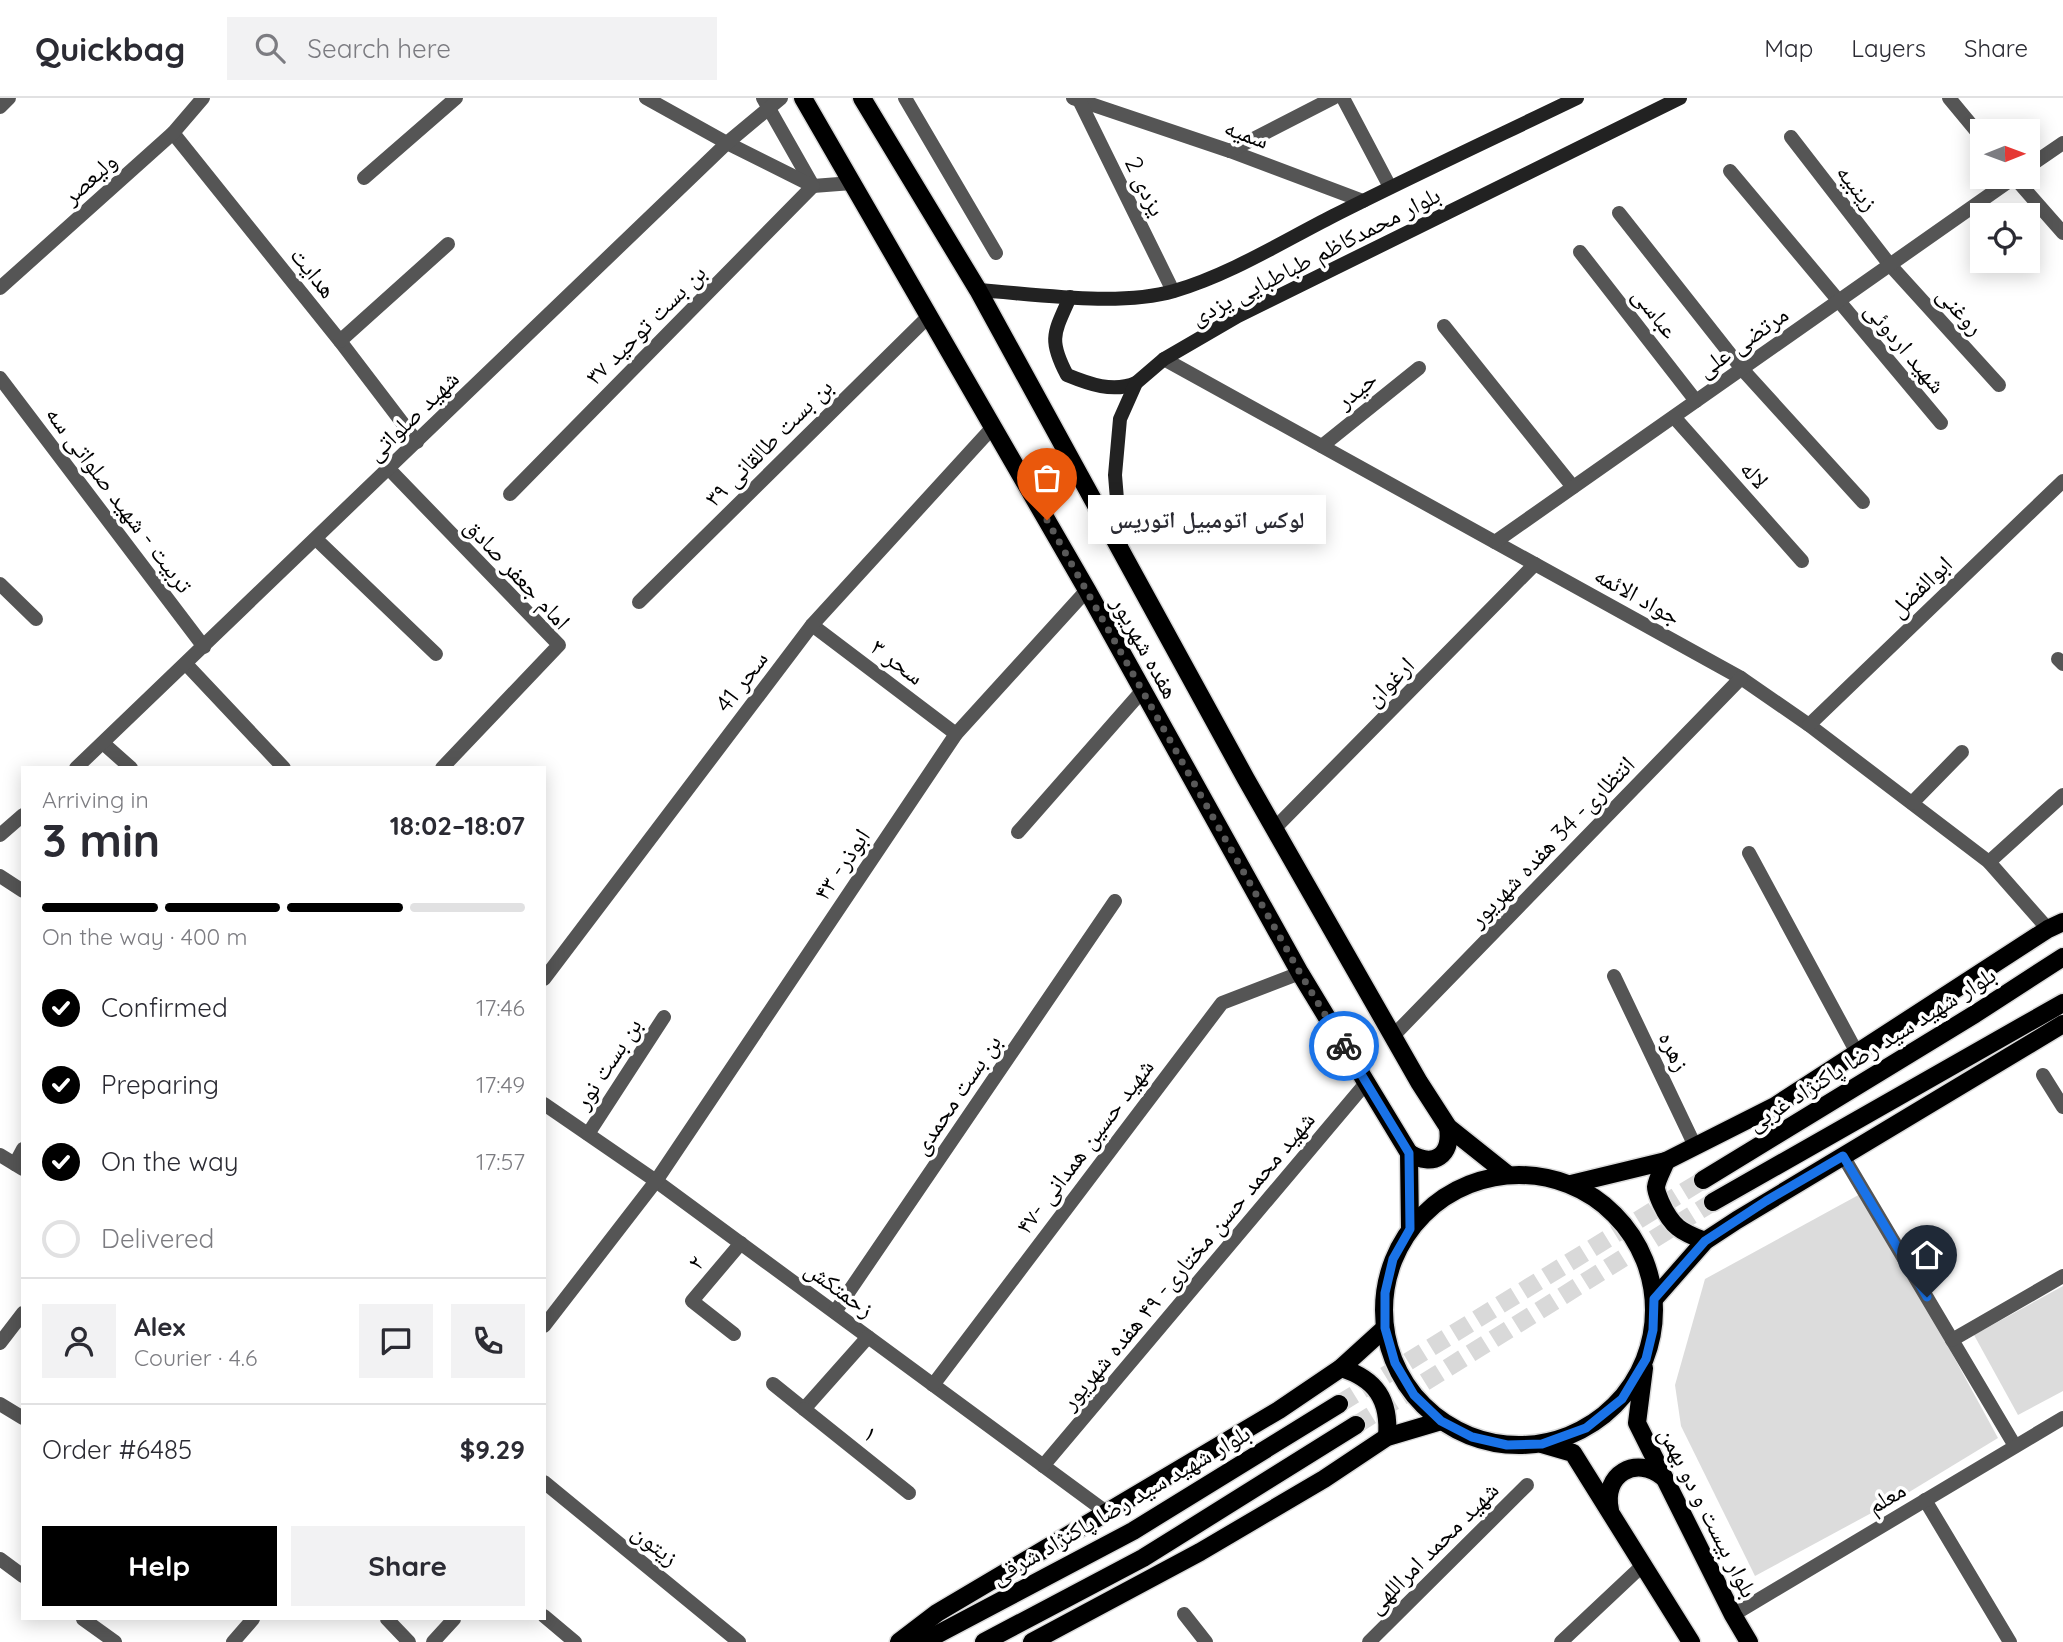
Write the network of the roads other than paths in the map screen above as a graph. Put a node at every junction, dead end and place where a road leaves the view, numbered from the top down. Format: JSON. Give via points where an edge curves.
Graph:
{"nodes":[{"id":1,"x":9,"y":98,"type":"edge"},
{"id":2,"x":203,"y":98,"type":"edge"},
{"id":3,"x":456,"y":98,"type":"edge"},
{"id":4,"x":646,"y":98,"type":"edge"},
{"id":5,"x":781,"y":98,"type":"edge"},
{"id":6,"x":803,"y":98,"type":"edge"},
{"id":7,"x":862,"y":98,"type":"edge"},
{"id":8,"x":905,"y":98,"type":"edge"},
{"id":9,"x":1115,"y":98,"type":"edge"},
{"id":10,"x":1334,"y":98,"type":"edge"},
{"id":11,"x":1343,"y":98,"type":"edge"},
{"id":12,"x":1577,"y":98,"type":"edge"},
{"id":13,"x":1680,"y":98,"type":"edge"},
{"id":14,"x":1949,"y":98,"type":"edge"},
{"id":15,"x":1076,"y":99,"type":"edge"},
{"id":16,"x":766,"y":102,"type":"edge"},
{"id":17,"x":0,"y":107,"type":"edge"},
{"id":18,"x":1124,"y":114,"type":"junction"},
{"id":19,"x":1970,"y":123,"type":"edge"},
{"id":20,"x":173,"y":133,"type":"junction"},
{"id":21,"x":1791,"y":137,"type":"dead end"},
{"id":22,"x":727,"y":143,"type":"junction"},
{"id":23,"x":2063,"y":143,"type":"edge"},
{"id":24,"x":1230,"y":151,"type":"junction"},
{"id":25,"x":2040,"y":159,"type":"edge"},
{"id":26,"x":1730,"y":171,"type":"dead end"},
{"id":27,"x":364,"y":178,"type":"dead end"},
{"id":28,"x":852,"y":183,"type":"junction"},
{"id":29,"x":813,"y":186,"type":"junction"},
{"id":30,"x":1390,"y":187,"type":"junction"},
{"id":31,"x":1997,"y":189,"type":"edge"},
{"id":32,"x":2024,"y":189,"type":"edge"},
{"id":33,"x":1363,"y":201,"type":"junction"},
{"id":34,"x":1619,"y":213,"type":"dead end"},
{"id":35,"x":2063,"y":233,"type":"edge"},
{"id":36,"x":448,"y":244,"type":"dead end"},
{"id":37,"x":1580,"y":251,"type":"dead end"},
{"id":38,"x":996,"y":253,"type":"dead end"},
{"id":39,"x":1890,"y":265,"type":"junction"},
{"id":40,"x":0,"y":288,"type":"edge"},
{"id":41,"x":978,"y":290,"type":"junction"},
{"id":42,"x":1172,"y":291,"type":"junction"},
{"id":43,"x":1070,"y":297,"type":"junction"},
{"id":44,"x":1837,"y":302,"type":"junction"},
{"id":45,"x":930,"y":315,"type":"junction"},
{"id":46,"x":1444,"y":326,"type":"dead end"},
{"id":47,"x":340,"y":341,"type":"junction"},
{"id":48,"x":1164,"y":359,"type":"junction"},
{"id":49,"x":1419,"y":368,"type":"dead end"},
{"id":50,"x":1742,"y":369,"type":"junction"},
{"id":51,"x":0,"y":378,"type":"edge"},
{"id":52,"x":1136,"y":383,"type":"junction"},
{"id":53,"x":1999,"y":385,"type":"dead end"},
{"id":54,"x":1696,"y":401,"type":"junction"},
{"id":55,"x":1674,"y":417,"type":"junction"},
{"id":56,"x":1941,"y":423,"type":"dead end"},
{"id":57,"x":993,"y":427,"type":"junction"},
{"id":58,"x":417,"y":442,"type":"junction"},
{"id":59,"x":1322,"y":446,"type":"junction"},
{"id":60,"x":389,"y":469,"type":"junction"},
{"id":61,"x":2063,"y":481,"type":"edge"},
{"id":62,"x":1573,"y":488,"type":"junction"},
{"id":63,"x":510,"y":494,"type":"dead end"},
{"id":64,"x":1863,"y":502,"type":"dead end"},
{"id":65,"x":316,"y":539,"type":"junction"},
{"id":66,"x":1495,"y":542,"type":"junction"},
{"id":67,"x":1122,"y":556,"type":"junction"},
{"id":68,"x":1802,"y":561,"type":"dead end"},
{"id":69,"x":1535,"y":564,"type":"junction"},
{"id":70,"x":0,"y":584,"type":"edge"},
{"id":71,"x":1087,"y":590,"type":"junction"},
{"id":72,"x":639,"y":602,"type":"dead end"},
{"id":73,"x":36,"y":620,"type":"dead end"},
{"id":74,"x":812,"y":625,"type":"junction"},
{"id":75,"x":204,"y":647,"type":"junction"},
{"id":76,"x":436,"y":654,"type":"dead end"},
{"id":77,"x":186,"y":664,"type":"junction"},
{"id":78,"x":1741,"y":678,"type":"junction"},
{"id":79,"x":1143,"y":690,"type":"junction"},
{"id":80,"x":1809,"y":724,"type":"junction"},
{"id":81,"x":956,"y":734,"type":"junction"},
{"id":82,"x":104,"y":744,"type":"junction"},
{"id":83,"x":1962,"y":752,"type":"dead end"},
{"id":84,"x":78,"y":766,"type":"edge"},
{"id":85,"x":129,"y":766,"type":"edge"},
{"id":86,"x":282,"y":766,"type":"edge"},
{"id":87,"x":444,"y":766,"type":"edge"},
{"id":88,"x":2063,"y":795,"type":"edge"},
{"id":89,"x":1912,"y":803,"type":"junction"},
{"id":90,"x":21,"y":817,"type":"edge"},
{"id":91,"x":1275,"y":829,"type":"junction"},
{"id":92,"x":1018,"y":832,"type":"dead end"},
{"id":93,"x":0,"y":835,"type":"edge"},
{"id":94,"x":1749,"y":853,"type":"dead end"},
{"id":95,"x":1989,"y":862,"type":"junction"},
{"id":96,"x":0,"y":876,"type":"edge"},
{"id":97,"x":21,"y":890,"type":"edge"},
{"id":98,"x":1115,"y":901,"type":"dead end"},
{"id":99,"x":2056,"y":925,"type":"edge"},
{"id":100,"x":2063,"y":957,"type":"edge"},
{"id":101,"x":1300,"y":973,"type":"junction"},
{"id":102,"x":546,"y":976,"type":"edge"},
{"id":103,"x":1614,"y":976,"type":"dead end"},
{"id":104,"x":2063,"y":1003,"type":"edge"},
{"id":105,"x":664,"y":1017,"type":"dead end"},
{"id":106,"x":2063,"y":1024,"type":"edge"},
{"id":107,"x":1393,"y":1036,"type":"junction"},
{"id":108,"x":1856,"y":1051,"type":"junction"},
{"id":109,"x":2043,"y":1075,"type":"dead end"},
{"id":110,"x":1366,"y":1083,"type":"junction"},
{"id":111,"x":546,"y":1105,"type":"edge"},
{"id":112,"x":2063,"y":1107,"type":"edge"},
{"id":113,"x":1448,"y":1127,"type":"junction"},
{"id":114,"x":588,"y":1134,"type":"junction"},
{"id":115,"x":1695,"y":1146,"type":"junction"},
{"id":116,"x":1409,"y":1153,"type":"junction"},
{"id":117,"x":0,"y":1154,"type":"edge"},
{"id":118,"x":1843,"y":1156,"type":"junction"},
{"id":119,"x":1666,"y":1161,"type":"junction"},
{"id":120,"x":19,"y":1167,"type":"edge"},
{"id":121,"x":1507,"y":1174,"type":"junction"},
{"id":122,"x":1703,"y":1180,"type":"tunnel mouth"},
{"id":123,"x":656,"y":1181,"type":"junction"},
{"id":124,"x":1571,"y":1184,"type":"junction"},
{"id":125,"x":1713,"y":1202,"type":"tunnel mouth"},
{"id":126,"x":1410,"y":1229,"type":"junction"},
{"id":127,"x":1705,"y":1241,"type":"junction"},
{"id":128,"x":741,"y":1243,"type":"junction"},
{"id":129,"x":2063,"y":1276,"type":"edge"},
{"id":130,"x":1654,"y":1299,"type":"junction"},
{"id":131,"x":835,"y":1312,"type":"junction"},
{"id":132,"x":21,"y":1316,"type":"edge"},
{"id":133,"x":546,"y":1323,"type":"edge"},
{"id":134,"x":1385,"y":1328,"type":"junction"},
{"id":135,"x":734,"y":1334,"type":"dead end"},
{"id":136,"x":868,"y":1337,"type":"junction"},
{"id":137,"x":1952,"y":1340,"type":"junction"},
{"id":138,"x":0,"y":1343,"type":"edge"},
{"id":139,"x":1646,"y":1359,"type":"junction"},
{"id":140,"x":1340,"y":1368,"type":"junction"},
{"id":141,"x":773,"y":1384,"type":"dead end"},
{"id":142,"x":933,"y":1385,"type":"junction"},
{"id":143,"x":0,"y":1404,"type":"edge"},
{"id":144,"x":1339,"y":1404,"type":"tunnel mouth"},
{"id":145,"x":804,"y":1409,"type":"junction"},
{"id":146,"x":21,"y":1417,"type":"edge"},
{"id":147,"x":2063,"y":1418,"type":"edge"},
{"id":148,"x":1441,"y":1421,"type":"junction"},
{"id":149,"x":1356,"y":1425,"type":"tunnel mouth"},
{"id":150,"x":1387,"y":1437,"type":"junction"},
{"id":151,"x":1542,"y":1444,"type":"junction"},
{"id":152,"x":2015,"y":1447,"type":"junction"},
{"id":153,"x":1043,"y":1466,"type":"junction"},
{"id":154,"x":1664,"y":1477,"type":"junction"},
{"id":155,"x":546,"y":1484,"type":"edge"},
{"id":156,"x":1527,"y":1485,"type":"dead end"},
{"id":157,"x":909,"y":1493,"type":"dead end"},
{"id":158,"x":1925,"y":1500,"type":"junction"},
{"id":159,"x":1611,"y":1511,"type":"junction"},
{"id":160,"x":1106,"y":1512,"type":"junction"},
{"id":161,"x":0,"y":1559,"type":"edge"},
{"id":162,"x":1643,"y":1565,"type":"junction"},
{"id":163,"x":21,"y":1575,"type":"edge"},
{"id":164,"x":1184,"y":1614,"type":"dead end"},
{"id":165,"x":1733,"y":1615,"type":"junction"},
{"id":166,"x":546,"y":1618,"type":"edge"},
{"id":167,"x":84,"y":1620,"type":"edge"},
{"id":168,"x":253,"y":1620,"type":"edge"},
{"id":169,"x":388,"y":1620,"type":"edge"},
{"id":170,"x":453,"y":1620,"type":"edge"},
{"id":171,"x":115,"y":1642,"type":"edge"},
{"id":172,"x":233,"y":1642,"type":"edge"},
{"id":173,"x":409,"y":1642,"type":"edge"},
{"id":174,"x":433,"y":1642,"type":"edge"},
{"id":175,"x":575,"y":1642,"type":"edge"},
{"id":176,"x":739,"y":1642,"type":"edge"},
{"id":177,"x":899,"y":1642,"type":"edge"},
{"id":178,"x":923,"y":1642,"type":"edge"},
{"id":179,"x":984,"y":1642,"type":"edge"},
{"id":180,"x":1032,"y":1642,"type":"edge"},
{"id":181,"x":1206,"y":1642,"type":"edge"},
{"id":182,"x":1369,"y":1642,"type":"edge"},
{"id":183,"x":1561,"y":1642,"type":"edge"},
{"id":184,"x":1691,"y":1642,"type":"edge"},
{"id":185,"x":1749,"y":1642,"type":"edge"},
{"id":186,"x":2010,"y":1642,"type":"edge"}],
"edges":[{"from":1,"to":17,"type":"street"},
{"from":2,"to":20,"type":"street","name":"ولیعصر"},
{"from":3,"to":27,"type":"street"},
{"from":4,"to":22,"type":"street"},
{"from":5,"to":16,"type":"street","name":"شهید صلواتی"},
{"from":6,"to":28,"type":"main road","name":"هفده شهریور"},
{"from":7,"to":41,"type":"main road","name":"هفده شهریور"},
{"from":8,"to":38,"type":"street"},
{"from":9,"to":18,"type":"street"},
{"from":10,"to":24,"type":"street"},
{"from":11,"to":30,"type":"street"},
{"from":12,"to":30,"type":"main road","name":"بلوار محمدکاظم طباطبایی یزدی"},
{"from":13,"to":48,"type":"main road","name":"بلوار محمدکاظم طباطبایی یزدی","via":[[1238,316]]},
{"from":14,"to":19,"type":"street"},
{"from":15,"to":18,"type":"street","name":"سمیه"},
{"from":15,"to":42,"type":"street","name":"یزدی 2"},
{"from":16,"to":22,"type":"street","name":"شهید صلواتی"},
{"from":16,"to":29,"type":"street"},
{"from":18,"to":24,"type":"street","name":"سمیه"},
{"from":20,"to":40,"type":"street","name":"ولیعصر"},
{"from":20,"to":47,"type":"street","name":"هدایت"},
{"from":21,"to":39,"type":"street","name":"زینبیه"},
{"from":22,"to":29,"type":"street"},
{"from":22,"to":58,"type":"street","name":"شهید صلواتی"},
{"from":23,"to":25,"type":"street"},
{"from":24,"to":33,"type":"street","name":"سمیه"},
{"from":26,"to":44,"type":"street","name":"شهید اردوئی"},
{"from":28,"to":29,"type":"street"},
{"from":28,"to":45,"type":"main road","name":"هفده شهریور"},
{"from":29,"to":63,"type":"street","name":"بن بست توحید ۳۷"},
{"from":30,"to":33,"type":"main road","name":"بلوار محمدکاظم طباطبایی یزدی"},
{"from":31,"to":39,"type":"street","name":"مرتضی علی"},
{"from":32,"to":35,"type":"street"},
{"from":33,"to":42,"type":"main road","name":"بلوار محمدکاظم طباطبایی یزدی","via":[[1217,274]]},
{"from":34,"to":50,"type":"street"},
{"from":36,"to":47,"type":"street"},
{"from":37,"to":54,"type":"street","name":"عباسی"},
{"from":39,"to":44,"type":"street","name":"مرتضی علی"},
{"from":39,"to":53,"type":"street","name":"روغنی"},
{"from":41,"to":43,"type":"main road","name":"بلوار محمدکاظم طباطبایی یزدی"},
{"from":41,"to":67,"type":"main road","name":"هفده شهریور"},
{"from":42,"to":43,"type":"main road","name":"بلوار محمدکاظم طباطبایی یزدی"},
{"from":43,"to":52,"type":"main road","via":[[1057,327],[1054,351],[1067,375],[1124,388]]},
{"from":44,"to":50,"type":"street","name":"مرتضی علی"},
{"from":44,"to":56,"type":"street","name":"شهید اردوئی"},
{"from":45,"to":57,"type":"main road","name":"هفده شهریور"},
{"from":45,"to":72,"type":"street","name":"بن‌ بست طالقانی ۳۹"},
{"from":46,"to":62,"type":"street"},
{"from":47,"to":58,"type":"street","name":"هدایت"},
{"from":48,"to":52,"type":"main road","name":"بلوار محمدکاظم طباطبایی یزدی"},
{"from":48,"to":59,"type":"street","name":"جواد الائمه"},
{"from":49,"to":59,"type":"street","name":"حیدر"},
{"from":50,"to":54,"type":"street","name":"مرتضی علی"},
{"from":50,"to":64,"type":"street"},
{"from":51,"to":75,"type":"street","name":"تربیت - شهید صلواتی سه"},
{"from":52,"to":67,"type":"main road","name":"بلوار محمدکاظم طباطبایی یزدی","via":[[1118,433],[1115,475]]},
{"from":54,"to":55,"type":"street","name":"مرتضی علی"},
{"from":55,"to":62,"type":"street","name":"مرتضی علی"},
{"from":55,"to":68,"type":"street","name":"لاله"},
{"from":57,"to":71,"type":"main road","name":"هفده شهریور"},
{"from":57,"to":74,"type":"street","name":"سحر 41"},
{"from":58,"to":60,"type":"street","name":"شهید صلواتی"},
{"from":59,"to":66,"type":"street","name":"جواد الائمه"},
{"from":60,"to":65,"type":"street","name":"شهید صلواتی"},
{"from":60,"to":87,"type":"street","name":"امام جعفر صادق","via":[[559,645]]},
{"from":61,"to":80,"type":"street","name":"ابوالفضل"},
{"from":62,"to":66,"type":"street","name":"مرتضی علی"},
{"from":65,"to":75,"type":"street","name":"شهید صلواتی"},
{"from":65,"to":76,"type":"street"},
{"from":66,"to":69,"type":"street","name":"جواد الائمه"},
{"from":67,"to":91,"type":"main road","name":"هفده شهریور"},
{"from":69,"to":78,"type":"street","name":"جواد الائمه"},
{"from":69,"to":91,"type":"street","name":"ارغوان"},
{"from":70,"to":73,"type":"street"},
{"from":71,"to":79,"type":"main road","name":"هفده شهریور"},
{"from":71,"to":81,"type":"street","name":"ابوذر- ۴۳"},
{"from":74,"to":81,"type":"street","name":"سحر ۳"},
{"from":74,"to":102,"type":"street","name":"سحر 41"},
{"from":75,"to":77,"type":"street","name":"شهید صلواتی"},
{"from":77,"to":82,"type":"street","name":"شهید صلواتی"},
{"from":77,"to":86,"type":"street"},
{"from":78,"to":80,"type":"street","name":"جواد الائمه"},
{"from":78,"to":107,"type":"street","name":"انتظاری- 34 هفده شهریور"},
{"from":79,"to":92,"type":"street"},
{"from":79,"to":101,"type":"main road","name":"هفده شهریور"},
{"from":80,"to":89,"type":"street","name":"جواد الائمه"},
{"from":81,"to":123,"type":"street","name":"ابوذر- ۴۳"},
{"from":82,"to":84,"type":"street","name":"شهید صلواتی"},
{"from":82,"to":85,"type":"street"},
{"from":83,"to":89,"type":"street"},
{"from":88,"to":95,"type":"street"},
{"from":89,"to":95,"type":"street","name":"جواد الائمه"},
{"from":90,"to":93,"type":"street"},
{"from":91,"to":107,"type":"main road","name":"هفده شهریور"},
{"from":94,"to":108,"type":"street"},
{"from":95,"to":99,"type":"street","name":"جواد الائمه"},
{"from":96,"to":97,"type":"street"},
{"from":98,"to":131,"type":"street","name":"بن بست محمدی"},
{"from":99,"to":108,"type":"main road"},
{"from":100,"to":122,"type":"main road","name":"بلوار شهید سید رضا پاکنژاد غربی"},
{"from":101,"to":110,"type":"main road","name":"هفده شهریور"},
{"from":101,"to":142,"type":"street","name":"شهید حسین همدانی -۴۷","via":[[1222,1003]]},
{"from":103,"to":115,"type":"street","name":"زهره"},
{"from":104,"to":125,"type":"main road"},
{"from":105,"to":114,"type":"street","name":"بن بست نور"},
{"from":106,"to":118,"type":"main road"},
{"from":107,"to":113,"type":"main road","name":"هفده شهریور"},
{"from":108,"to":115,"type":"main road","via":[[1775,1106]]},
{"from":109,"to":112,"type":"street"},
{"from":110,"to":116,"type":"main road","name":"هفده شهریور"},
{"from":110,"to":153,"type":"street","name":"شهید محمد حسن مختاری- ۴۹ هفده شهریور"},
{"from":111,"to":114,"type":"street","name":"زحمتکش"},
{"from":113,"to":116,"type":"main road","via":[[1450,1140],[1445,1152],[1434,1160],[1420,1160]]},
{"from":113,"to":121,"type":"main road","name":"هفده شهریور"},
{"from":114,"to":123,"type":"street","name":"زحمتکش"},
{"from":115,"to":119,"type":"main road"},
{"from":116,"to":126,"type":"main road"},
{"from":117,"to":120,"type":"street"},
{"from":118,"to":127,"type":"main road"},
{"from":118,"to":137,"type":"street"},
{"from":119,"to":124,"type":"main road"},
{"from":119,"to":127,"type":"main road","via":[[1656,1186],[1666,1215],[1684,1233]]},
{"from":121,"to":124,"type":"main road","via":[[1540,1175]]},
{"from":121,"to":126,"type":"main road","via":[[1470,1183],[1437,1201]]},
{"from":123,"to":128,"type":"street","name":"زحمتکش"},
{"from":123,"to":133,"type":"street","name":"ابوذر- ۴۳"},
{"from":124,"to":130,"type":"main road","name":"بلوار بیست و دو بهمن","via":[[1603,1202],[1629,1230],[1646,1262]]},
{"from":126,"to":134,"type":"main road","via":[[1393,1259],[1385,1293]]},
{"from":127,"to":130,"type":"main road"},
{"from":128,"to":131,"type":"street","name":"زحمتکش"},
{"from":128,"to":135,"type":"street","name":"۲","via":[[692,1301]]},
{"from":129,"to":137,"type":"street"},
{"from":130,"to":139,"type":"main road","name":"بلوار بیست و دو بهمن"},
{"from":131,"to":136,"type":"street","name":"زحمتکش"},
{"from":132,"to":138,"type":"street"},
{"from":134,"to":140,"type":"main road"},
{"from":134,"to":148,"type":"main road","via":[[1407,1385]]},
{"from":136,"to":142,"type":"street","name":"زحمتکش"},
{"from":136,"to":145,"type":"street"},
{"from":137,"to":152,"type":"street"},
{"from":139,"to":151,"type":"main road","via":[[1622,1399],[1586,1428]]},
{"from":139,"to":154,"type":"main road","name":"بلوار بیست و دو بهمن","via":[[1637,1423]]},
{"from":140,"to":150,"type":"main road","via":[[1356,1373],[1379,1393],[1388,1422]]},
{"from":140,"to":160,"type":"main road","via":[[1279,1410]]},
{"from":141,"to":145,"type":"street","name":"۱"},
{"from":142,"to":153,"type":"street","name":"زحمتکش"},
{"from":143,"to":146,"type":"street"},
{"from":144,"to":178,"type":"main road","name":"بلوار شهید سید رضا پاکنژاد شرقی","via":[[1133,1531]]},
{"from":145,"to":157,"type":"street","name":"۱"},
{"from":147,"to":152,"type":"street","name":"معلم"},
{"from":148,"to":150,"type":"main road"},
{"from":148,"to":151,"type":"main road","via":[[1495,1443]]},
{"from":149,"to":179,"type":"main road","via":[[1143,1558]]},
{"from":150,"to":180,"type":"main road","via":[[1200,1552]]},
{"from":151,"to":159,"type":"main road","via":[[1573,1453]]},
{"from":152,"to":158,"type":"street","name":"معلم"},
{"from":153,"to":160,"type":"street","name":"زحمتکش"},
{"from":154,"to":159,"type":"main road","via":[[1647,1467],[1627,1469],[1612,1482]]},
{"from":154,"to":165,"type":"main road","name":"بلوار بیست و دو بهمن"},
{"from":155,"to":176,"type":"street","name":"زیتون"},
{"from":156,"to":182,"type":"street","name":"شهید محمد امراللهی"},
{"from":158,"to":165,"type":"street","name":"معلم"},
{"from":158,"to":186,"type":"street"},
{"from":159,"to":162,"type":"main road"},
{"from":160,"to":177,"type":"main road","via":[[937,1614]]},
{"from":161,"to":163,"type":"street"},
{"from":162,"to":183,"type":"street"},
{"from":162,"to":184,"type":"main road"},
{"from":164,"to":181,"type":"street"},
{"from":165,"to":185,"type":"main road","name":"بلوار بیست و دو بهمن"},
{"from":166,"to":175,"type":"street"},
{"from":167,"to":171,"type":"street"},
{"from":168,"to":172,"type":"street"},
{"from":169,"to":173,"type":"street"},
{"from":170,"to":174,"type":"street"}]}
